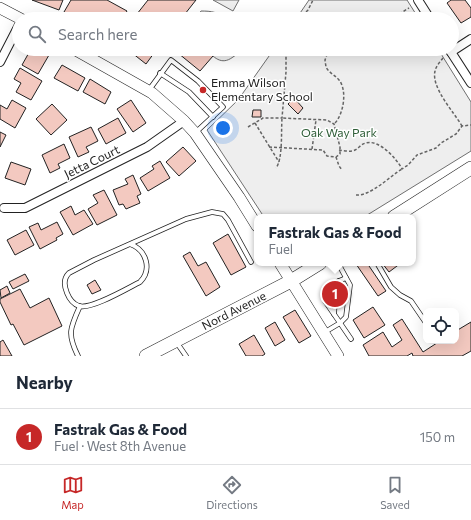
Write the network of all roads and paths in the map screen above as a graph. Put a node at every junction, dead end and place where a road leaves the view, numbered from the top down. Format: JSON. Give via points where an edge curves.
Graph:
{"nodes":[{"id":1,"x":313,"y":0,"type":"edge"},
{"id":2,"x":418,"y":0,"type":"edge"},
{"id":3,"x":0,"y":8,"type":"edge"},
{"id":4,"x":409,"y":8,"type":"dead end"},
{"id":5,"x":306,"y":12,"type":"edge"},
{"id":6,"x":402,"y":12,"type":"edge"},
{"id":7,"x":426,"y":12,"type":"edge"},
{"id":8,"x":12,"y":14,"type":"edge"},
{"id":9,"x":12,"y":39,"type":"edge"},
{"id":10,"x":471,"y":39,"type":"edge"},
{"id":11,"x":459,"y":45,"type":"edge"},
{"id":12,"x":86,"y":56,"type":"edge"},
{"id":13,"x":286,"y":56,"type":"edge"},
{"id":14,"x":326,"y":56,"type":"edge"},
{"id":15,"x":454,"y":56,"type":"edge"},
{"id":16,"x":443,"y":58,"type":"dead end"},
{"id":17,"x":0,"y":62,"type":"edge"},
{"id":18,"x":160,"y":73,"type":"junction"},
{"id":19,"x":471,"y":83,"type":"edge"},
{"id":20,"x":148,"y":91,"type":"junction"},
{"id":21,"x":213,"y":117,"type":"junction"},
{"id":22,"x":282,"y":118,"type":"junction"},
{"id":23,"x":316,"y":120,"type":"junction"},
{"id":24,"x":184,"y":121,"type":"junction"},
{"id":25,"x":254,"y":123,"type":"junction"},
{"id":26,"x":334,"y":124,"type":"junction"},
{"id":27,"x":471,"y":125,"type":"edge"},
{"id":28,"x":462,"y":126,"type":"junction"},
{"id":29,"x":248,"y":127,"type":"dead end"},
{"id":30,"x":195,"y":133,"type":"junction"},
{"id":31,"x":269,"y":147,"type":"junction"},
{"id":32,"x":280,"y":147,"type":"junction"},
{"id":33,"x":312,"y":149,"type":"junction"},
{"id":34,"x":339,"y":150,"type":"junction"},
{"id":35,"x":336,"y":157,"type":"junction"},
{"id":36,"x":279,"y":162,"type":"junction"},
{"id":37,"x":276,"y":168,"type":"dead end"},
{"id":38,"x":471,"y":168,"type":"edge"},
{"id":39,"x":402,"y":169,"type":"junction"},
{"id":40,"x":342,"y":170,"type":"dead end"},
{"id":41,"x":390,"y":173,"type":"dead end"},
{"id":42,"x":392,"y":176,"type":"junction"},
{"id":43,"x":356,"y":195,"type":"dead end"},
{"id":44,"x":4,"y":208,"type":"dead end"},
{"id":45,"x":399,"y":214,"type":"edge"},
{"id":46,"x":254,"y":221,"type":"edge"},
{"id":47,"x":130,"y":244,"type":"junction"},
{"id":48,"x":251,"y":262,"type":"dead end"},
{"id":49,"x":282,"y":266,"type":"edge"},
{"id":50,"x":315,"y":266,"type":"edge"},
{"id":51,"x":340,"y":266,"type":"edge"},
{"id":52,"x":378,"y":266,"type":"edge"},
{"id":53,"x":346,"y":278,"type":"junction"},
{"id":54,"x":291,"y":281,"type":"junction"},
{"id":55,"x":339,"y":281,"type":"junction"},
{"id":56,"x":327,"y":286,"type":"dead end"},
{"id":57,"x":338,"y":287,"type":"dead end"},
{"id":58,"x":325,"y":301,"type":"dead end"},
{"id":59,"x":335,"y":302,"type":"dead end"},
{"id":60,"x":80,"y":306,"type":"junction"},
{"id":61,"x":334,"y":314,"type":"junction"},
{"id":62,"x":423,"y":319,"type":"edge"},
{"id":63,"x":340,"y":323,"type":"junction"},
{"id":64,"x":323,"y":333,"type":"junction"},
{"id":65,"x":351,"y":339,"type":"dead end"},
{"id":66,"x":176,"y":341,"type":"junction"},
{"id":67,"x":78,"y":356,"type":"edge"},
{"id":68,"x":146,"y":356,"type":"edge"},
{"id":69,"x":186,"y":356,"type":"edge"},
{"id":70,"x":338,"y":356,"type":"edge"}],
"edges":[{"from":1,"to":5,"type":"path"},
{"from":2,"to":7,"type":"street"},
{"from":3,"to":8,"type":"street"},
{"from":4,"to":6,"type":"path"},
{"from":9,"to":17,"type":"street"},
{"from":10,"to":11,"type":"street"},
{"from":12,"to":20,"type":"street"},
{"from":13,"to":22,"type":"path"},
{"from":14,"to":26,"type":"path","via":[[326,67],[339,80],[344,92],[340,118]]},
{"from":15,"to":19,"type":"street"},
{"from":16,"to":28,"type":"path","via":[[435,70],[436,81],[443,98]]},
{"from":18,"to":20,"type":"lane"},
{"from":18,"to":21,"type":"lane","via":[[189,92]]},
{"from":18,"to":21,"type":"lane","via":[[171,60],[198,81],[223,107]]},
{"from":20,"to":24,"type":"street"},
{"from":21,"to":30,"type":"lane"},
{"from":22,"to":23,"type":"path"},
{"from":22,"to":25,"type":"path","via":[[263,118]]},
{"from":22,"to":32,"type":"path"},
{"from":23,"to":26,"type":"path","via":[[327,120]]},
{"from":23,"to":33,"type":"path"},
{"from":24,"to":30,"type":"street"},
{"from":24,"to":44,"type":"street","name":"Jetta Court","via":[[148,147],[25,208]]},
{"from":25,"to":29,"type":"path"},
{"from":25,"to":31,"type":"path"},
{"from":26,"to":34,"type":"path"},
{"from":27,"to":28,"type":"path"},
{"from":28,"to":39,"type":"path","via":[[456,134],[436,148],[416,155]]},
{"from":30,"to":46,"type":"street"},
{"from":31,"to":32,"type":"path"},
{"from":31,"to":36,"type":"path"},
{"from":32,"to":33,"type":"path"},
{"from":32,"to":36,"type":"path"},
{"from":33,"to":35,"type":"path","via":[[323,150],[327,156]]},
{"from":34,"to":35,"type":"path","via":[[340,154]]},
{"from":34,"to":39,"type":"path","via":[[352,151],[371,142],[393,156]]},
{"from":35,"to":40,"type":"path"},
{"from":36,"to":37,"type":"path"},
{"from":38,"to":45,"type":"main road"},
{"from":39,"to":42,"type":"path"},
{"from":41,"to":42,"type":"path"},
{"from":42,"to":43,"type":"path","via":[[367,193]]},
{"from":47,"to":48,"type":"lane","via":[[186,219],[212,212],[222,214],[228,220]]},
{"from":47,"to":60,"type":"lane","via":[[66,276],[65,287],[69,298]]},
{"from":47,"to":60,"type":"lane","via":[[139,248],[147,262],[144,278],[91,306]]},
{"from":49,"to":54,"type":"street"},
{"from":50,"to":54,"type":"main road","name":"Nord Avenue"},
{"from":51,"to":53,"type":"lane"},
{"from":52,"to":62,"type":"lane","via":[[391,287],[411,301]]},
{"from":53,"to":55,"type":"lane"},
{"from":53,"to":63,"type":"lane","via":[[350,285],[346,317]]},
{"from":54,"to":64,"type":"street"},
{"from":54,"to":66,"type":"main road","name":"Nord Avenue"},
{"from":55,"to":56,"type":"lane"},
{"from":55,"to":57,"type":"lane"},
{"from":58,"to":61,"type":"lane"},
{"from":59,"to":61,"type":"lane"},
{"from":60,"to":67,"type":"lane","via":[[70,331],[71,343]]},
{"from":61,"to":63,"type":"lane"},
{"from":63,"to":64,"type":"lane"},
{"from":63,"to":65,"type":"lane"},
{"from":64,"to":70,"type":"street"},
{"from":66,"to":68,"type":"main road","name":"Nord Avenue"},
{"from":66,"to":69,"type":"lane"}]}
